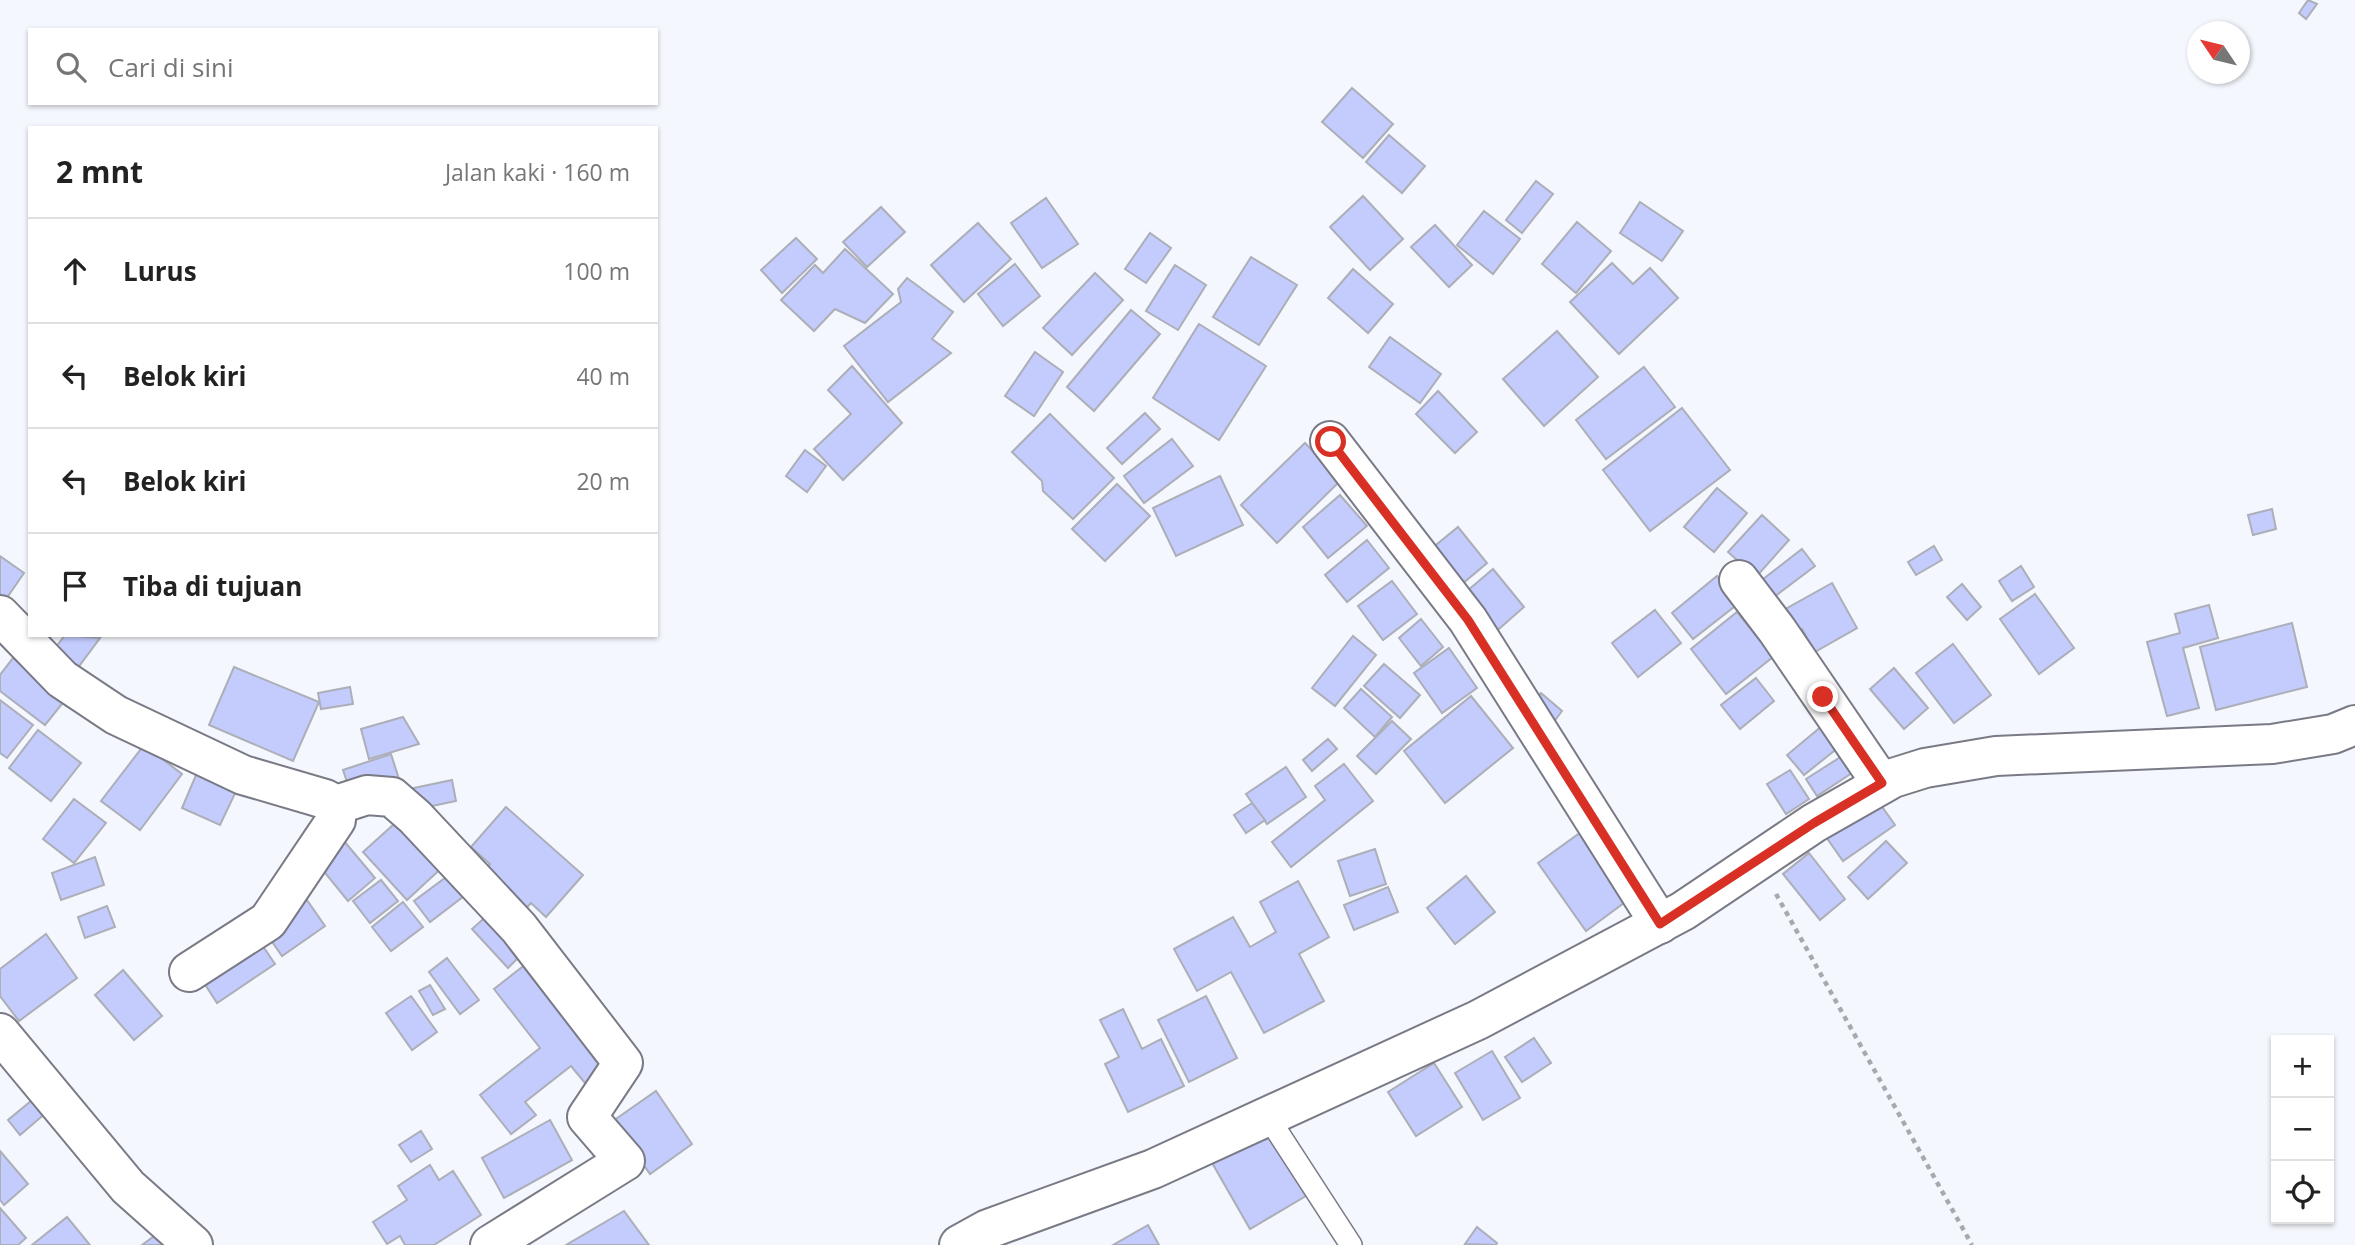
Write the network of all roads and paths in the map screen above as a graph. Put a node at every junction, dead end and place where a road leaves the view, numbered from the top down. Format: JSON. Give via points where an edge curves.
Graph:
{"nodes":[{"id":1,"x":1331,"y":442,"type":"dead end"},
{"id":2,"x":1739,"y":580,"type":"dead end"},
{"id":3,"x":0,"y":615,"type":"edge"},
{"id":4,"x":2355,"y":725,"type":"edge"},
{"id":5,"x":1882,"y":783,"type":"junction"},
{"id":6,"x":336,"y":805,"type":"junction"},
{"id":7,"x":1757,"y":860,"type":"junction"},
{"id":8,"x":1660,"y":924,"type":"junction"},
{"id":9,"x":189,"y":972,"type":"dead end"},
{"id":10,"x":0,"y":1033,"type":"edge"},
{"id":11,"x":1268,"y":1117,"type":"junction"},
{"id":12,"x":193,"y":1245,"type":"edge"},
{"id":13,"x":490,"y":1245,"type":"edge"},
{"id":14,"x":959,"y":1245,"type":"edge"},
{"id":15,"x":1351,"y":1245,"type":"edge"},
{"id":16,"x":1972,"y":1245,"type":"edge"}],
"edges":[{"from":1,"to":8,"type":"street","via":[[1468,620]]},
{"from":2,"to":5,"type":"street"},
{"from":3,"to":6,"type":"street","via":[[62,680],[106,709],[243,775]]},
{"from":4,"to":5,"type":"street","via":[[2333,734],[2272,744],[1996,757],[1925,768]]},
{"from":5,"to":7,"type":"street"},
{"from":6,"to":9,"type":"street","via":[[335,820],[268,921]]},
{"from":6,"to":13,"type":"street","via":[[367,795],[392,797],[415,817],[519,928],[623,1063],[587,1117],[625,1161]]},
{"from":7,"to":8,"type":"street"},
{"from":7,"to":16,"type":"path"},
{"from":8,"to":11,"type":"street","via":[[1478,1020]]},
{"from":10,"to":12,"type":"street","via":[[128,1187]]},
{"from":11,"to":14,"type":"street","via":[[1153,1168],[988,1229]]},
{"from":11,"to":15,"type":"lane"}]}
